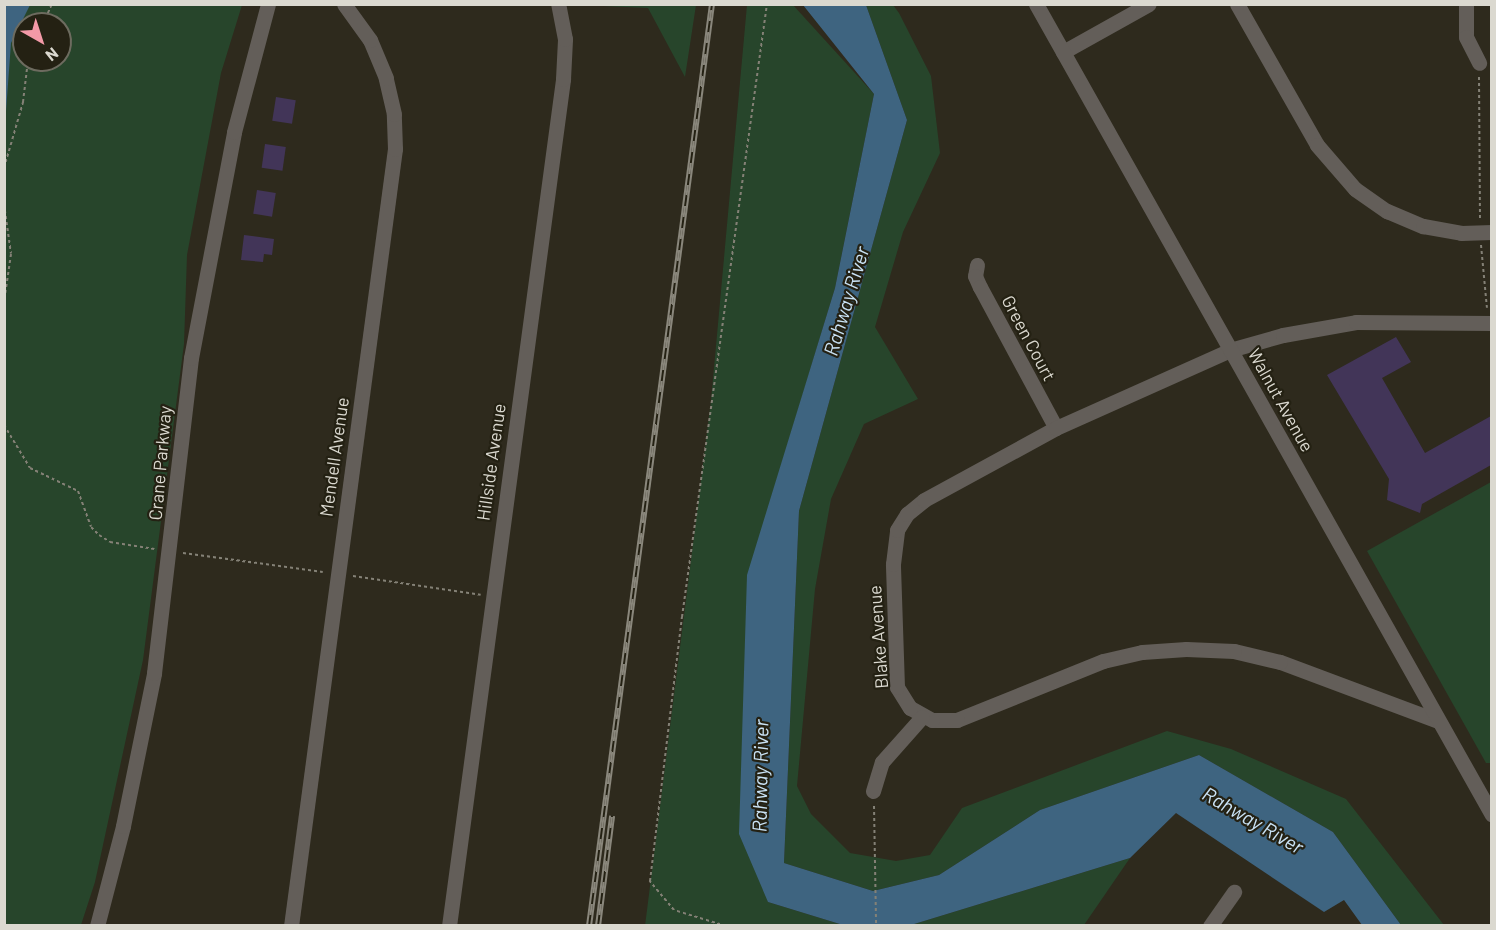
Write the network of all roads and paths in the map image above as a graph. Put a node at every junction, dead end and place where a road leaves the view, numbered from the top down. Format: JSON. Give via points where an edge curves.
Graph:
{"nodes":[{"id":1,"x":268,"y":4,"type":"edge"},
{"id":2,"x":344,"y":4,"type":"edge"},
{"id":3,"x":558,"y":4,"type":"edge"},
{"id":4,"x":767,"y":4,"type":"edge"},
{"id":5,"x":1036,"y":4,"type":"edge"},
{"id":6,"x":1149,"y":4,"type":"edge"},
{"id":7,"x":1237,"y":4,"type":"edge"},
{"id":8,"x":1466,"y":4,"type":"edge"},
{"id":9,"x":1063,"y":52,"type":"junction"},
{"id":10,"x":1479,"y":63,"type":"joint"},
{"id":11,"x":27,"y":72,"type":"edge"},
{"id":12,"x":4,"y":168,"type":"edge"},
{"id":13,"x":4,"y":204,"type":"edge"},
{"id":14,"x":1486,"y":233,"type":"edge"},
{"id":15,"x":977,"y":265,"type":"dead end"},
{"id":16,"x":4,"y":302,"type":"edge"},
{"id":17,"x":1490,"y":323,"type":"edge"},
{"id":18,"x":1230,"y":350,"type":"junction"},
{"id":19,"x":4,"y":425,"type":"edge"},
{"id":20,"x":1056,"y":428,"type":"junction"},
{"id":21,"x":171,"y":552,"type":"junction"},
{"id":22,"x":922,"y":717,"type":"junction"},
{"id":23,"x":1438,"y":721,"type":"junction"},
{"id":24,"x":873,"y":791,"type":"joint"},
{"id":25,"x":1491,"y":815,"type":"edge"},
{"id":26,"x":1234,"y":892,"type":"dead end"},
{"id":27,"x":97,"y":926,"type":"edge"},
{"id":28,"x":291,"y":926,"type":"edge"},
{"id":29,"x":449,"y":926,"type":"edge"},
{"id":30,"x":726,"y":926,"type":"edge"},
{"id":31,"x":876,"y":926,"type":"edge"},
{"id":32,"x":1210,"y":926,"type":"edge"}],
"edges":[{"from":1,"to":21,"type":"street","name":"Crane Parkway","via":[[234,132],[191,358]]},
{"from":2,"to":28,"type":"street","name":"Mendell Avenue","via":[[370,40],[386,78],[394,114],[395,149]]},
{"from":3,"to":29,"type":"street","name":"Hillside Avenue","via":[[565,39],[563,79]]},
{"from":4,"to":30,"type":"path","via":[[691,549],[650,881],[674,910]]},
{"from":5,"to":9,"type":"street","name":"Walnut Avenue"},
{"from":6,"to":9,"type":"street"},
{"from":7,"to":14,"type":"street","via":[[1317,145],[1341,176],[1370,201],[1404,220],[1442,230]]},
{"from":8,"to":10,"type":"street","via":[[1466,37]]},
{"from":9,"to":18,"type":"street","name":"Walnut Avenue"},
{"from":10,"to":14,"type":"path"},
{"from":11,"to":12,"type":"path","via":[[23,102]]},
{"from":13,"to":16,"type":"path","via":[[11,255]]},
{"from":14,"to":17,"type":"path"},
{"from":15,"to":20,"type":"street","name":"Green Court","via":[[975,276],[980,287]]},
{"from":17,"to":18,"type":"street","name":"Blake Avenue","via":[[1356,322],[1283,335]]},
{"from":18,"to":20,"type":"street","name":"Blake Avenue"},
{"from":18,"to":23,"type":"street","name":"Walnut Avenue"},
{"from":19,"to":21,"type":"path","via":[[30,468],[78,491],[91,527],[99,535],[121,544]]},
{"from":20,"to":22,"type":"street","name":"Blake Avenue","via":[[924,500],[907,514],[897,530],[893,564],[897,687],[903,700]]},
{"from":21,"to":27,"type":"street","name":"Crane Parkway","via":[[141,742]]},
{"from":22,"to":23,"type":"street","via":[[957,720],[1103,661],[1142,652],[1186,649],[1234,651],[1280,662]]},
{"from":22,"to":24,"type":"street","via":[[882,762]]},
{"from":23,"to":25,"type":"street","name":"Walnut Avenue"},
{"from":24,"to":31,"type":"path"},
{"from":26,"to":32,"type":"street"}]}
